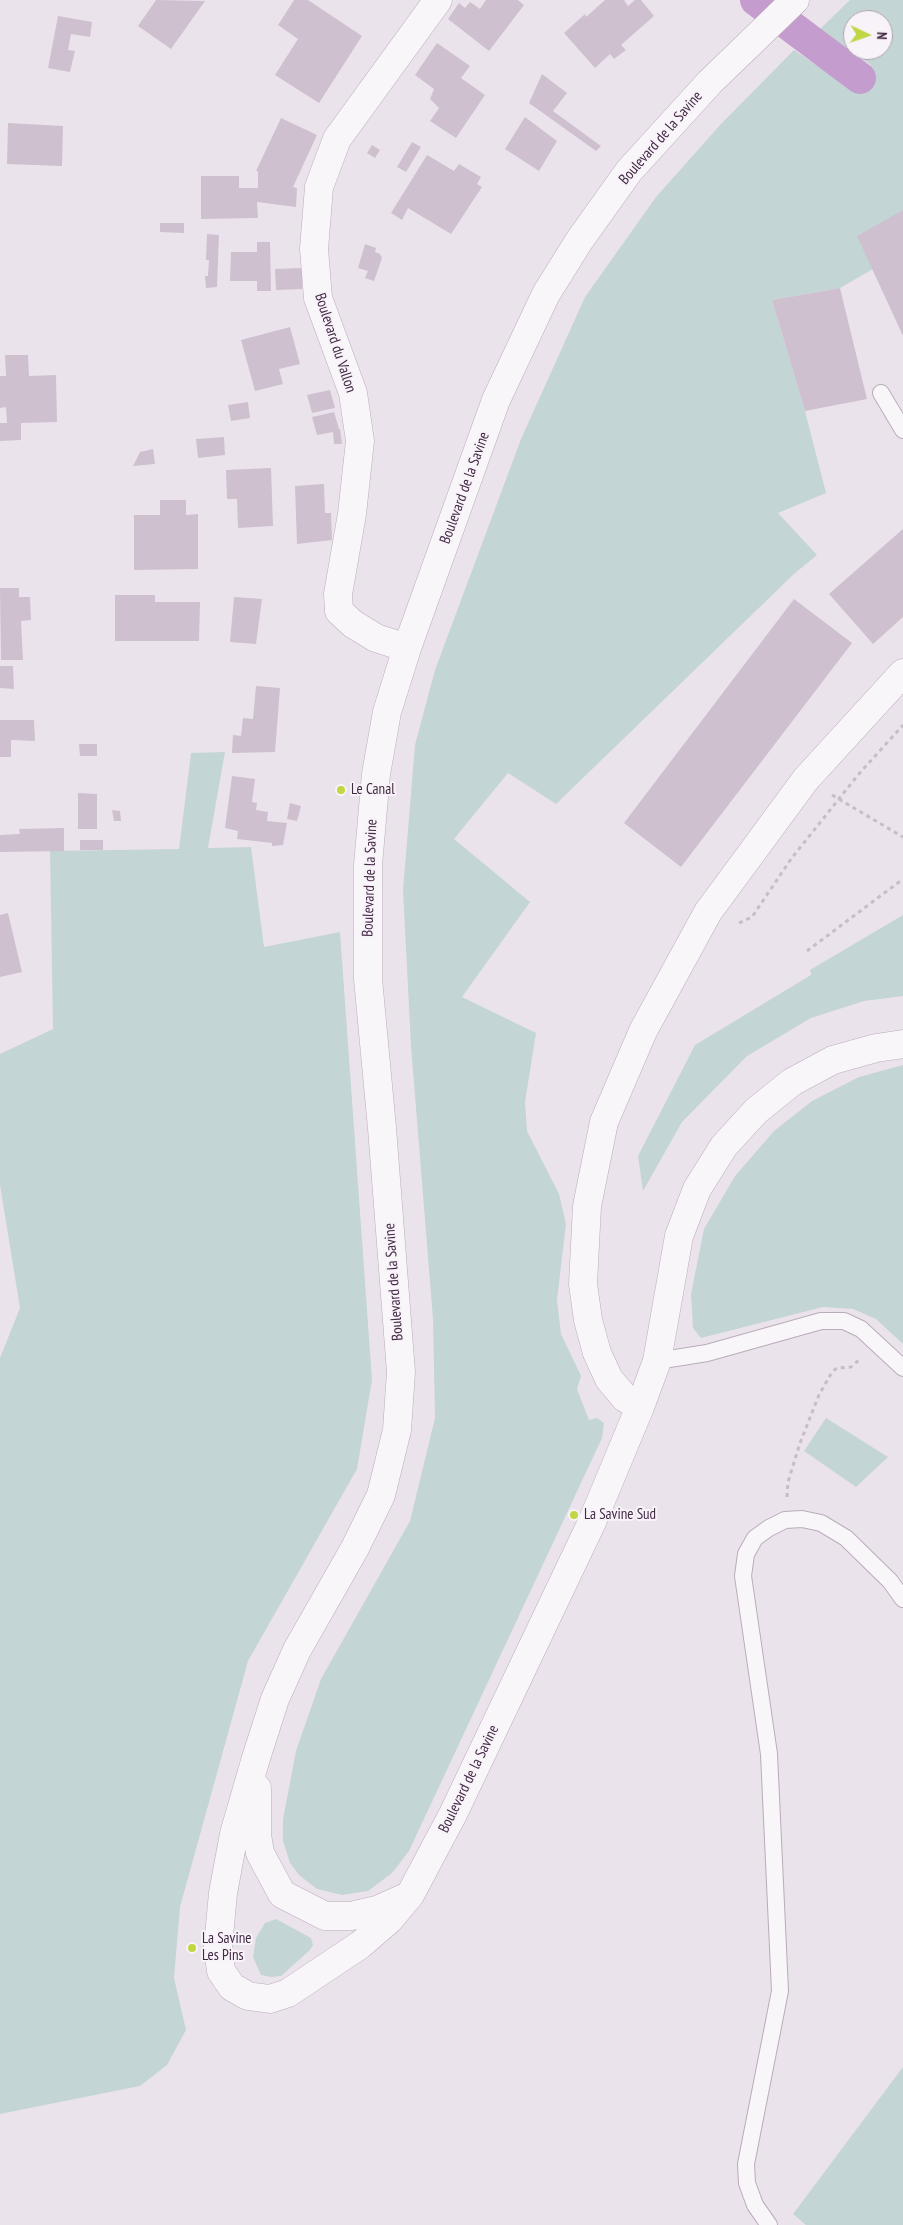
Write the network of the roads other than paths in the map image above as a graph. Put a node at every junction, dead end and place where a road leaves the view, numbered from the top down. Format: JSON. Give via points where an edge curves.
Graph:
{"nodes":[{"id":1,"x":438,"y":0,"type":"edge"},
{"id":2,"x":795,"y":0,"type":"edge"},
{"id":3,"x":882,"y":393,"type":"dead end"},
{"id":4,"x":903,"y":430,"type":"edge"},
{"id":5,"x":407,"y":648,"type":"junction"},
{"id":6,"x":903,"y":673,"type":"edge"},
{"id":7,"x":903,"y":1044,"type":"edge"},
{"id":8,"x":657,"y":1361,"type":"junction"},
{"id":9,"x":903,"y":1368,"type":"edge"},
{"id":10,"x":640,"y":1407,"type":"junction"},
{"id":11,"x":903,"y":1599,"type":"edge"},
{"id":12,"x":256,"y":1758,"type":"junction"},
{"id":13,"x":410,"y":1895,"type":"junction"},
{"id":14,"x":769,"y":2225,"type":"edge"}],
"edges":[{"from":1,"to":5,"type":"street","name":"Boulevard du Vallon","via":[[337,139],[320,187],[314,249],[318,298],[353,393],[360,441],[338,594],[339,611],[376,638]]},
{"from":2,"to":5,"type":"street","name":"Boulevard de la Savine","via":[[710,82],[629,171],[546,294],[496,400]]},
{"from":3,"to":4,"type":"lane"},
{"from":5,"to":12,"type":"street","name":"Boulevard de la Savine","via":[[387,712],[376,774],[368,865],[368,979],[401,1372],[397,1430],[381,1495],[356,1548],[297,1650],[275,1699]]},
{"from":6,"to":10,"type":"street","via":[[806,778],[708,912],[643,1031],[604,1122],[587,1206],[583,1284],[588,1320],[609,1380],[625,1398]]},
{"from":7,"to":8,"type":"street","via":[[833,1060],[792,1082],[756,1111],[724,1146],[697,1189],[679,1236]]},
{"from":8,"to":9,"type":"lane","via":[[707,1353],[821,1321],[844,1322],[861,1329]]},
{"from":8,"to":10,"type":"street"},
{"from":10,"to":13,"type":"street","name":"Boulevard de la Savine","via":[[592,1522],[453,1814]]},
{"from":11,"to":14,"type":"lane","via":[[890,1581],[846,1538],[821,1523],[785,1520],[755,1538],[746,1554],[743,1576],[769,1754],[780,1991],[746,2164],[752,2198]]},
{"from":12,"to":13,"type":"street","name":"Boulevard de la Savine","via":[[260,1853],[282,1894],[325,1916],[351,1916],[377,1910]]},
{"from":12,"to":13,"type":"street","name":"Boulevard de la Savine","via":[[234,1834],[223,1892],[218,1946],[221,1972],[232,1987],[248,1996],[270,1999],[288,1993],[360,1945],[389,1920]]}]}
